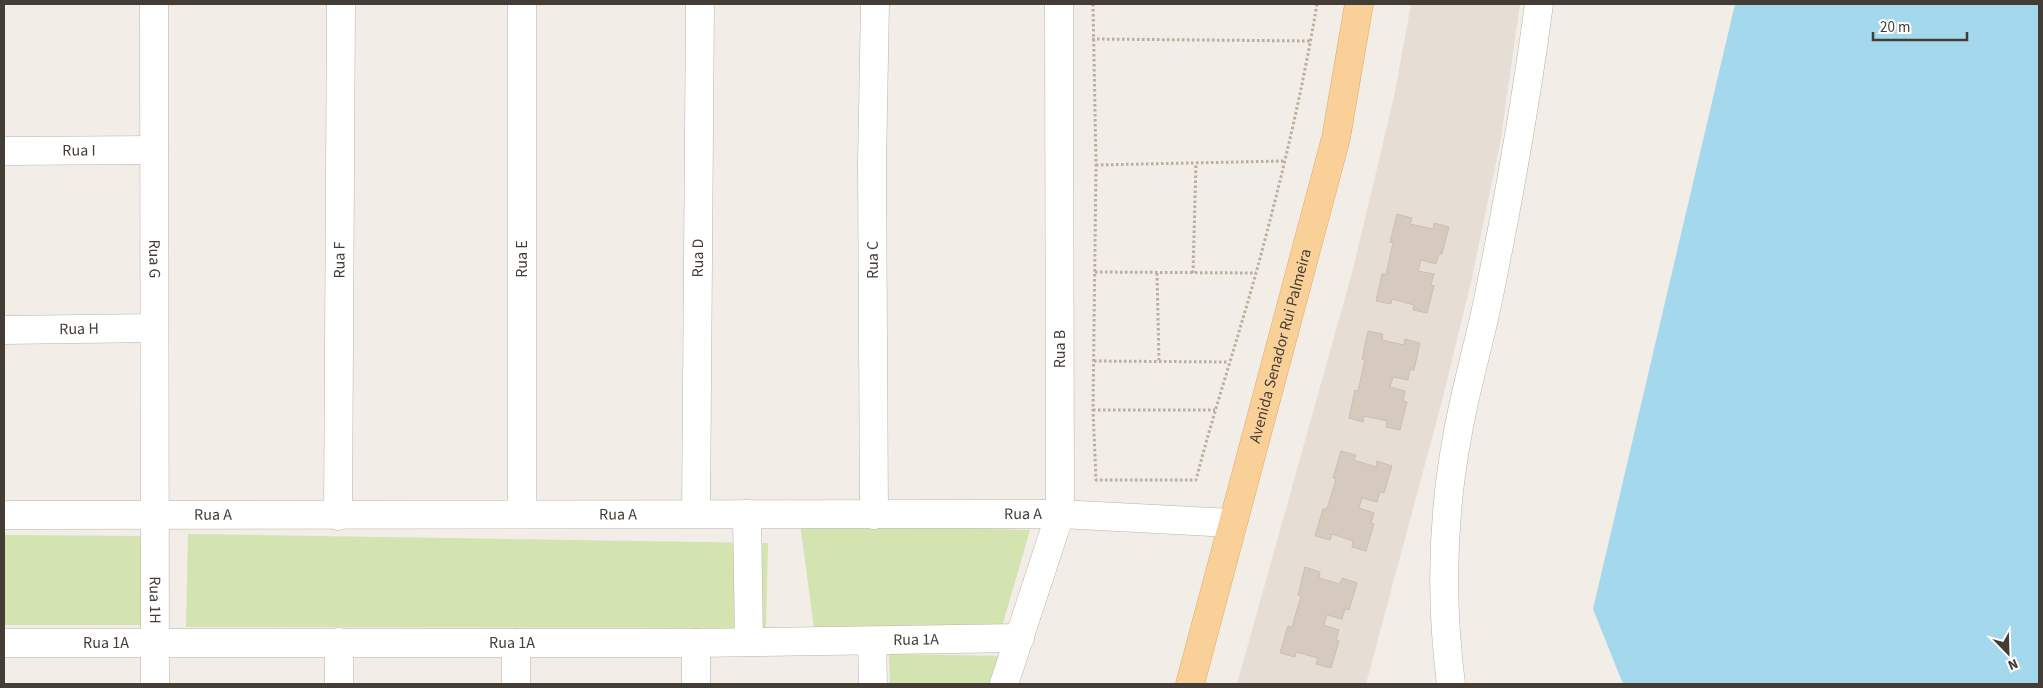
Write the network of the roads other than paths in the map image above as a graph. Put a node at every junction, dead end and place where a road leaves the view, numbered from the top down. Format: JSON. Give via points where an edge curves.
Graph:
{"nodes":[{"id":1,"x":154,"y":4,"type":"edge"},
{"id":2,"x":341,"y":4,"type":"edge"},
{"id":3,"x":522,"y":4,"type":"edge"},
{"id":4,"x":700,"y":4,"type":"edge"},
{"id":5,"x":875,"y":4,"type":"edge"},
{"id":6,"x":1060,"y":4,"type":"edge"},
{"id":7,"x":1359,"y":4,"type":"edge"},
{"id":8,"x":1539,"y":4,"type":"edge"},
{"id":9,"x":154,"y":150,"type":"junction"},
{"id":10,"x":4,"y":151,"type":"edge"},
{"id":11,"x":153,"y":328,"type":"junction"},
{"id":12,"x":4,"y":330,"type":"edge"},
{"id":13,"x":696,"y":513,"type":"junction"},
{"id":14,"x":522,"y":514,"type":"junction"},
{"id":15,"x":747,"y":514,"type":"junction"},
{"id":16,"x":1060,"y":514,"type":"junction"},
{"id":17,"x":4,"y":515,"type":"edge"},
{"id":18,"x":155,"y":515,"type":"junction"},
{"id":19,"x":874,"y":515,"type":"junction"},
{"id":20,"x":338,"y":516,"type":"junction"},
{"id":21,"x":1231,"y":523,"type":"junction"},
{"id":22,"x":1020,"y":638,"type":"junction"},
{"id":23,"x":872,"y":641,"type":"junction"},
{"id":24,"x":339,"y":642,"type":"junction"},
{"id":25,"x":749,"y":642,"type":"junction"},
{"id":26,"x":4,"y":643,"type":"edge"},
{"id":27,"x":155,"y":643,"type":"junction"},
{"id":28,"x":516,"y":643,"type":"junction"},
{"id":29,"x":696,"y":643,"type":"junction"},
{"id":30,"x":155,"y":684,"type":"edge"},
{"id":31,"x":339,"y":684,"type":"edge"},
{"id":32,"x":516,"y":684,"type":"edge"},
{"id":33,"x":696,"y":684,"type":"edge"},
{"id":34,"x":873,"y":684,"type":"edge"},
{"id":35,"x":1004,"y":684,"type":"edge"},
{"id":36,"x":1190,"y":684,"type":"edge"},
{"id":37,"x":1450,"y":684,"type":"edge"}],
"edges":[{"from":1,"to":9,"type":"street","name":"Rua G"},
{"from":2,"to":20,"type":"street","name":"Rua F"},
{"from":3,"to":14,"type":"street","name":"Rua E"},
{"from":4,"to":13,"type":"street","name":"Rua D"},
{"from":5,"to":19,"type":"street","name":"Rua C","via":[[872,163]]},
{"from":6,"to":16,"type":"street","name":"Rua B"},
{"from":7,"to":21,"type":"main road","name":"Avenida Senador Rui Palmeira","via":[[1336,138]]},
{"from":8,"to":37,"type":"street","via":[[1515,162],[1449,485],[1443,596]]},
{"from":9,"to":10,"type":"street","name":"Rua I"},
{"from":9,"to":11,"type":"street","name":"Rua G"},
{"from":11,"to":12,"type":"street","name":"Rua H"},
{"from":11,"to":18,"type":"street","name":"Rua G"},
{"from":13,"to":14,"type":"street","name":"Rua A"},
{"from":13,"to":15,"type":"street","name":"Rua A"},
{"from":14,"to":20,"type":"street","name":"Rua A"},
{"from":15,"to":19,"type":"street","name":"Rua A"},
{"from":15,"to":25,"type":"street"},
{"from":16,"to":19,"type":"street","name":"Rua A"},
{"from":16,"to":21,"type":"street","name":"Rua A"},
{"from":16,"to":22,"type":"street","name":"Rua B"},
{"from":17,"to":18,"type":"street","name":"Rua A"},
{"from":18,"to":20,"type":"street","name":"Rua A"},
{"from":18,"to":27,"type":"street","name":"Rua 1H"},
{"from":21,"to":36,"type":"main road","name":"Avenida Senador Rui Palmeira"},
{"from":22,"to":23,"type":"street","name":"Rua 1A"},
{"from":22,"to":35,"type":"street","name":"Rua B"},
{"from":23,"to":25,"type":"street","name":"Rua 1A"},
{"from":23,"to":34,"type":"street"},
{"from":24,"to":27,"type":"street","name":"Rua 1A"},
{"from":24,"to":28,"type":"street","name":"Rua 1A"},
{"from":24,"to":31,"type":"street"},
{"from":25,"to":29,"type":"street","name":"Rua 1A"},
{"from":26,"to":27,"type":"street","name":"Rua 1A"},
{"from":27,"to":30,"type":"street","name":"Rua 1H"},
{"from":28,"to":29,"type":"street","name":"Rua 1A"},
{"from":28,"to":32,"type":"street"},
{"from":29,"to":33,"type":"street"}]}
